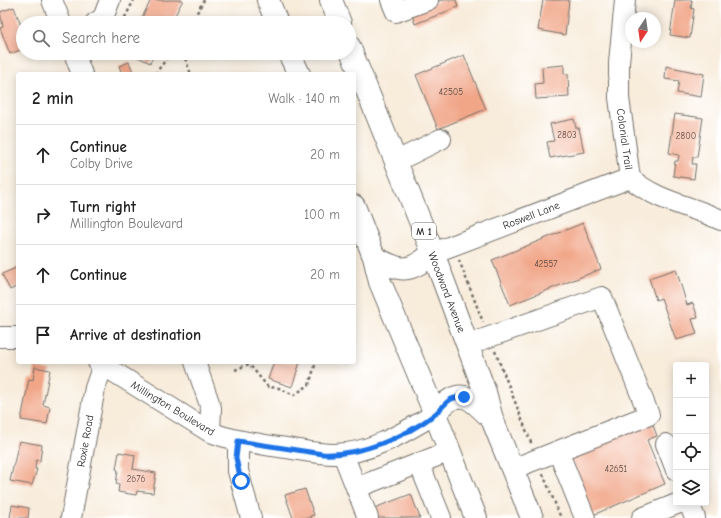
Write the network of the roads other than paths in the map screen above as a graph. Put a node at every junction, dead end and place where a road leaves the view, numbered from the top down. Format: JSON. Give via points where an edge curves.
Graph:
{"nodes":[{"id":1,"x":52,"y":0,"type":"edge"},
{"id":2,"x":110,"y":0,"type":"edge"},
{"id":3,"x":268,"y":0,"type":"edge"},
{"id":4,"x":331,"y":0,"type":"edge"},
{"id":5,"x":391,"y":0,"type":"edge"},
{"id":6,"x":428,"y":0,"type":"edge"},
{"id":7,"x":625,"y":0,"type":"edge"},
{"id":8,"x":58,"y":16,"type":"edge"},
{"id":9,"x":104,"y":16,"type":"edge"},
{"id":10,"x":274,"y":16,"type":"edge"},
{"id":11,"x":337,"y":16,"type":"edge"},
{"id":12,"x":77,"y":60,"type":"edge"},
{"id":13,"x":292,"y":60,"type":"edge"},
{"id":14,"x":355,"y":60,"type":"edge"},
{"id":15,"x":81,"y":72,"type":"edge"},
{"id":16,"x":298,"y":72,"type":"edge"},
{"id":17,"x":441,"y":139,"type":"dead end"},
{"id":18,"x":395,"y":162,"type":"junction"},
{"id":19,"x":630,"y":178,"type":"junction"},
{"id":20,"x":356,"y":211,"type":"edge"},
{"id":21,"x":721,"y":220,"type":"edge"},
{"id":22,"x":433,"y":253,"type":"junction"},
{"id":23,"x":374,"y":257,"type":"junction"},
{"id":24,"x":16,"y":336,"type":"edge"},
{"id":25,"x":0,"y":337,"type":"edge"},
{"id":26,"x":467,"y":345,"type":"junction"},
{"id":27,"x":101,"y":364,"type":"edge"},
{"id":28,"x":197,"y":364,"type":"edge"},
{"id":29,"x":436,"y":414,"type":"junction"},
{"id":30,"x":492,"y":418,"type":"junction"},
{"id":31,"x":210,"y":432,"type":"junction"},
{"id":32,"x":238,"y":441,"type":"junction"},
{"id":33,"x":666,"y":444,"type":"dead end"},
{"id":34,"x":450,"y":451,"type":"junction"},
{"id":35,"x":558,"y":451,"type":"junction"},
{"id":36,"x":343,"y":454,"type":"junction"},
{"id":37,"x":673,"y":462,"type":"edge"},
{"id":38,"x":419,"y":463,"type":"junction"},
{"id":39,"x":512,"y":469,"type":"junction"},
{"id":40,"x":356,"y":488,"type":"junction"},
{"id":41,"x":673,"y":505,"type":"edge"},
{"id":42,"x":690,"y":506,"type":"edge"},
{"id":43,"x":71,"y":518,"type":"edge"},
{"id":44,"x":251,"y":518,"type":"edge"},
{"id":45,"x":368,"y":518,"type":"edge"},
{"id":46,"x":441,"y":518,"type":"edge"},
{"id":47,"x":476,"y":518,"type":"edge"},
{"id":48,"x":532,"y":518,"type":"edge"},
{"id":49,"x":585,"y":518,"type":"edge"},
{"id":50,"x":642,"y":518,"type":"edge"},
{"id":51,"x":694,"y":518,"type":"edge"}],
"edges":[{"from":1,"to":8,"type":"street"},
{"from":2,"to":9,"type":"street"},
{"from":3,"to":10,"type":"main road"},
{"from":4,"to":11,"type":"main road"},
{"from":5,"to":6,"type":"street","via":[[396,12]]},
{"from":7,"to":19,"type":"street","name":"Colonial Trail","via":[[619,92]]},
{"from":12,"to":15,"type":"street"},
{"from":13,"to":16,"type":"main road"},
{"from":14,"to":18,"type":"main road","name":"Woodward Avenue","number":"M 1"},
{"from":17,"to":18,"type":"street"},
{"from":18,"to":22,"type":"main road","name":"Woodward Avenue","number":"M 1"},
{"from":19,"to":21,"type":"street","name":"Colonial Trail","via":[[656,196]]},
{"from":19,"to":22,"type":"street","name":"Roswell Lane"},
{"from":20,"to":23,"type":"main road"},
{"from":22,"to":23,"type":"main road","via":[[420,264],[404,270],[394,268]]},
{"from":22,"to":26,"type":"main road","name":"Woodward Avenue","number":"M 1"},
{"from":23,"to":29,"type":"main road","via":[[380,282]]},
{"from":24,"to":25,"type":"street"},
{"from":26,"to":30,"type":"main road","name":"Woodward Avenue","number":"M 1"},
{"from":26,"to":35,"type":"street","via":[[602,297],[649,415]]},
{"from":27,"to":31,"type":"street","name":"Millington Boulevard"},
{"from":27,"to":43,"type":"street","name":"Roxie Road"},
{"from":28,"to":31,"type":"street","via":[[211,408]]},
{"from":29,"to":30,"type":"main road","via":[[446,401],[454,397],[464,397]]},
{"from":29,"to":34,"type":"main road"},
{"from":29,"to":36,"type":"street","name":"Millington Boulevard","via":[[382,442]]},
{"from":30,"to":39,"type":"main road","name":"Woodward Avenue","number":"M 1"},
{"from":31,"to":32,"type":"street","name":"Millington Boulevard"},
{"from":32,"to":36,"type":"street","name":"Millington Boulevard","via":[[323,454]]},
{"from":32,"to":44,"type":"street","via":[[238,471]]},
{"from":33,"to":37,"type":"street"},
{"from":34,"to":38,"type":"street"},
{"from":34,"to":47,"type":"main road"},
{"from":35,"to":39,"type":"street"},
{"from":35,"to":49,"type":"street"},
{"from":36,"to":40,"type":"street"},
{"from":38,"to":40,"type":"street"},
{"from":38,"to":46,"type":"street"},
{"from":39,"to":48,"type":"main road","name":"Woodward Avenue","number":"M 1"},
{"from":40,"to":45,"type":"street"},
{"from":41,"to":50,"type":"street"},
{"from":42,"to":51,"type":"street"}]}
